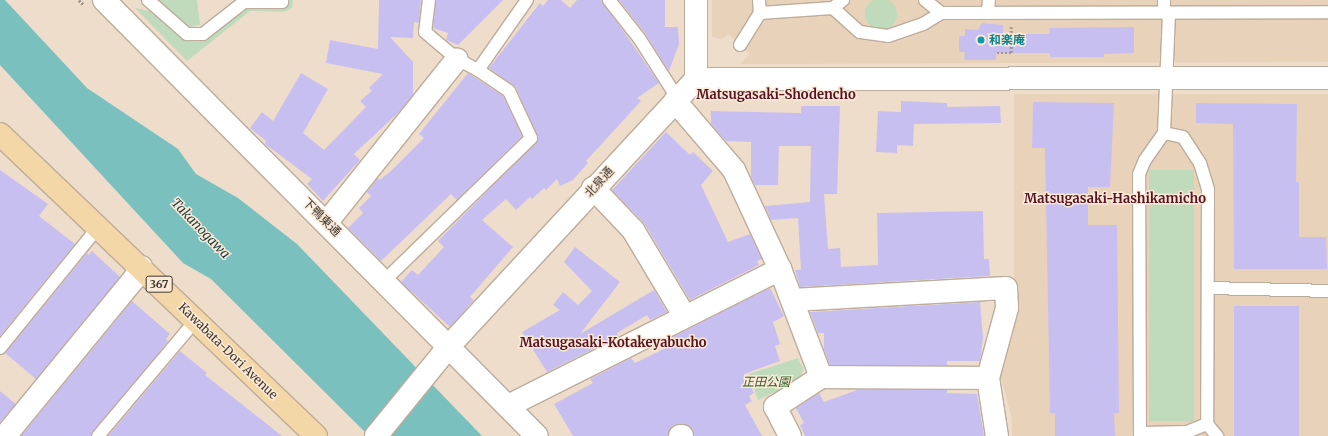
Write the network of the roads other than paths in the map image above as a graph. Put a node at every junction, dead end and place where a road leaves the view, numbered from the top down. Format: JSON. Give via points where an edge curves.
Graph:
{"nodes":[{"id":1,"x":104,"y":0,"type":"edge"},
{"id":2,"x":148,"y":0,"type":"edge"},
{"id":3,"x":282,"y":0,"type":"edge"},
{"id":4,"x":429,"y":0,"type":"edge"},
{"id":5,"x":527,"y":0,"type":"edge"},
{"id":6,"x":609,"y":0,"type":"edge"},
{"id":7,"x":696,"y":0,"type":"edge"},
{"id":8,"x":759,"y":0,"type":"edge"},
{"id":9,"x":843,"y":0,"type":"edge"},
{"id":10,"x":925,"y":0,"type":"edge"},
{"id":11,"x":989,"y":0,"type":"edge"},
{"id":12,"x":1164,"y":0,"type":"edge"},
{"id":13,"x":833,"y":8,"type":"junction"},
{"id":14,"x":1328,"y":12,"type":"edge"},
{"id":15,"x":760,"y":13,"type":"junction"},
{"id":16,"x":941,"y":13,"type":"junction"},
{"id":17,"x":988,"y":13,"type":"junction"},
{"id":18,"x":1166,"y":13,"type":"junction"},
{"id":19,"x":740,"y":45,"type":"dead end"},
{"id":20,"x":457,"y":59,"type":"junction"},
{"id":21,"x":478,"y":70,"type":"junction"},
{"id":22,"x":1168,"y":78,"type":"junction"},
{"id":23,"x":1328,"y":78,"type":"edge"},
{"id":24,"x":696,"y":79,"type":"junction"},
{"id":25,"x":677,"y":100,"type":"junction"},
{"id":26,"x":1164,"y":133,"type":"junction"},
{"id":27,"x":0,"y":134,"type":"edge"},
{"id":28,"x":593,"y":188,"type":"junction"},
{"id":29,"x":327,"y":222,"type":"junction"},
{"id":30,"x":97,"y":225,"type":"junction"},
{"id":31,"x":141,"y":267,"type":"junction"},
{"id":32,"x":780,"y":269,"type":"junction"},
{"id":33,"x":384,"y":281,"type":"junction"},
{"id":34,"x":1208,"y":288,"type":"junction"},
{"id":35,"x":1328,"y":291,"type":"edge"},
{"id":36,"x":792,"y":300,"type":"junction"},
{"id":37,"x":685,"y":317,"type":"junction"},
{"id":38,"x":196,"y":320,"type":"junction"},
{"id":39,"x":0,"y":348,"type":"edge"},
{"id":40,"x":444,"y":353,"type":"junction"},
{"id":41,"x":821,"y":377,"type":"junction"},
{"id":42,"x":988,"y":378,"type":"junction"},
{"id":43,"x":508,"y":406,"type":"junction"},
{"id":44,"x":1208,"y":424,"type":"junction"},
{"id":45,"x":1140,"y":435,"type":"edge"},
{"id":46,"x":5,"y":436,"type":"edge"},
{"id":47,"x":98,"y":436,"type":"edge"},
{"id":48,"x":316,"y":436,"type":"edge"},
{"id":49,"x":376,"y":436,"type":"edge"},
{"id":50,"x":537,"y":436,"type":"edge"},
{"id":51,"x":790,"y":436,"type":"edge"},
{"id":52,"x":997,"y":436,"type":"edge"},
{"id":53,"x":1217,"y":436,"type":"edge"}],
"edges":[{"from":1,"to":29,"type":"street","name":"下鴨東通"},
{"from":2,"to":3,"type":"lane","via":[[187,34],[203,34],[244,2]]},
{"from":4,"to":20,"type":"lane","via":[[425,32]]},
{"from":5,"to":21,"type":"lane"},
{"from":6,"to":25,"type":"lane","via":[[639,38]]},
{"from":7,"to":24,"type":"street"},
{"from":8,"to":15,"type":"lane"},
{"from":9,"to":13,"type":"lane"},
{"from":10,"to":16,"type":"lane"},
{"from":11,"to":17,"type":"lane"},
{"from":12,"to":18,"type":"lane"},
{"from":13,"to":15,"type":"lane"},
{"from":13,"to":16,"type":"lane","via":[[860,32],[877,36],[901,32]]},
{"from":14,"to":18,"type":"lane"},
{"from":15,"to":19,"type":"lane"},
{"from":16,"to":17,"type":"lane"},
{"from":17,"to":18,"type":"lane"},
{"from":18,"to":22,"type":"lane"},
{"from":20,"to":21,"type":"lane"},
{"from":20,"to":29,"type":"street"},
{"from":21,"to":33,"type":"lane","via":[[509,91],[531,138]]},
{"from":22,"to":23,"type":"street"},
{"from":22,"to":24,"type":"street"},
{"from":22,"to":26,"type":"lane"},
{"from":24,"to":25,"type":"street","name":"北泉通"},
{"from":25,"to":28,"type":"street","name":"北泉通"},
{"from":25,"to":32,"type":"street","via":[[734,170]]},
{"from":26,"to":34,"type":"lane","via":[[1183,137],[1200,163],[1208,190]]},
{"from":26,"to":45,"type":"lane","via":[[1145,160],[1139,174]]},
{"from":27,"to":30,"type":"highway","name":"Kawabata-Dori Avenue","number":"367"},
{"from":28,"to":37,"type":"street","via":[[633,230]]},
{"from":28,"to":40,"type":"street","name":"北泉通"},
{"from":29,"to":33,"type":"street","name":"下鴨東通"},
{"from":30,"to":31,"type":"highway","name":"Kawabata-Dori Avenue","number":"367"},
{"from":30,"to":39,"type":"lane","via":[[91,236]]},
{"from":31,"to":38,"type":"highway","name":"Kawabata-Dori Avenue","number":"367"},
{"from":31,"to":46,"type":"street","via":[[134,279]]},
{"from":32,"to":36,"type":"street"},
{"from":32,"to":37,"type":"street"},
{"from":33,"to":40,"type":"street","name":"下鴨東通"},
{"from":34,"to":35,"type":"lane"},
{"from":34,"to":44,"type":"lane"},
{"from":36,"to":41,"type":"street"},
{"from":36,"to":42,"type":"street","via":[[1006,288],[1007,308]]},
{"from":37,"to":43,"type":"street"},
{"from":38,"to":47,"type":"lane"},
{"from":38,"to":48,"type":"highway","name":"Kawabata-Dori Avenue","number":"367"},
{"from":40,"to":43,"type":"street","name":"下鴨東通"},
{"from":40,"to":49,"type":"street","name":"北泉通"},
{"from":41,"to":42,"type":"street"},
{"from":41,"to":51,"type":"street","via":[[775,407]]},
{"from":42,"to":52,"type":"street"},
{"from":43,"to":50,"type":"street","name":"下鴨東通"},
{"from":44,"to":45,"type":"lane","via":[[1187,432]]},
{"from":44,"to":53,"type":"lane"}]}
